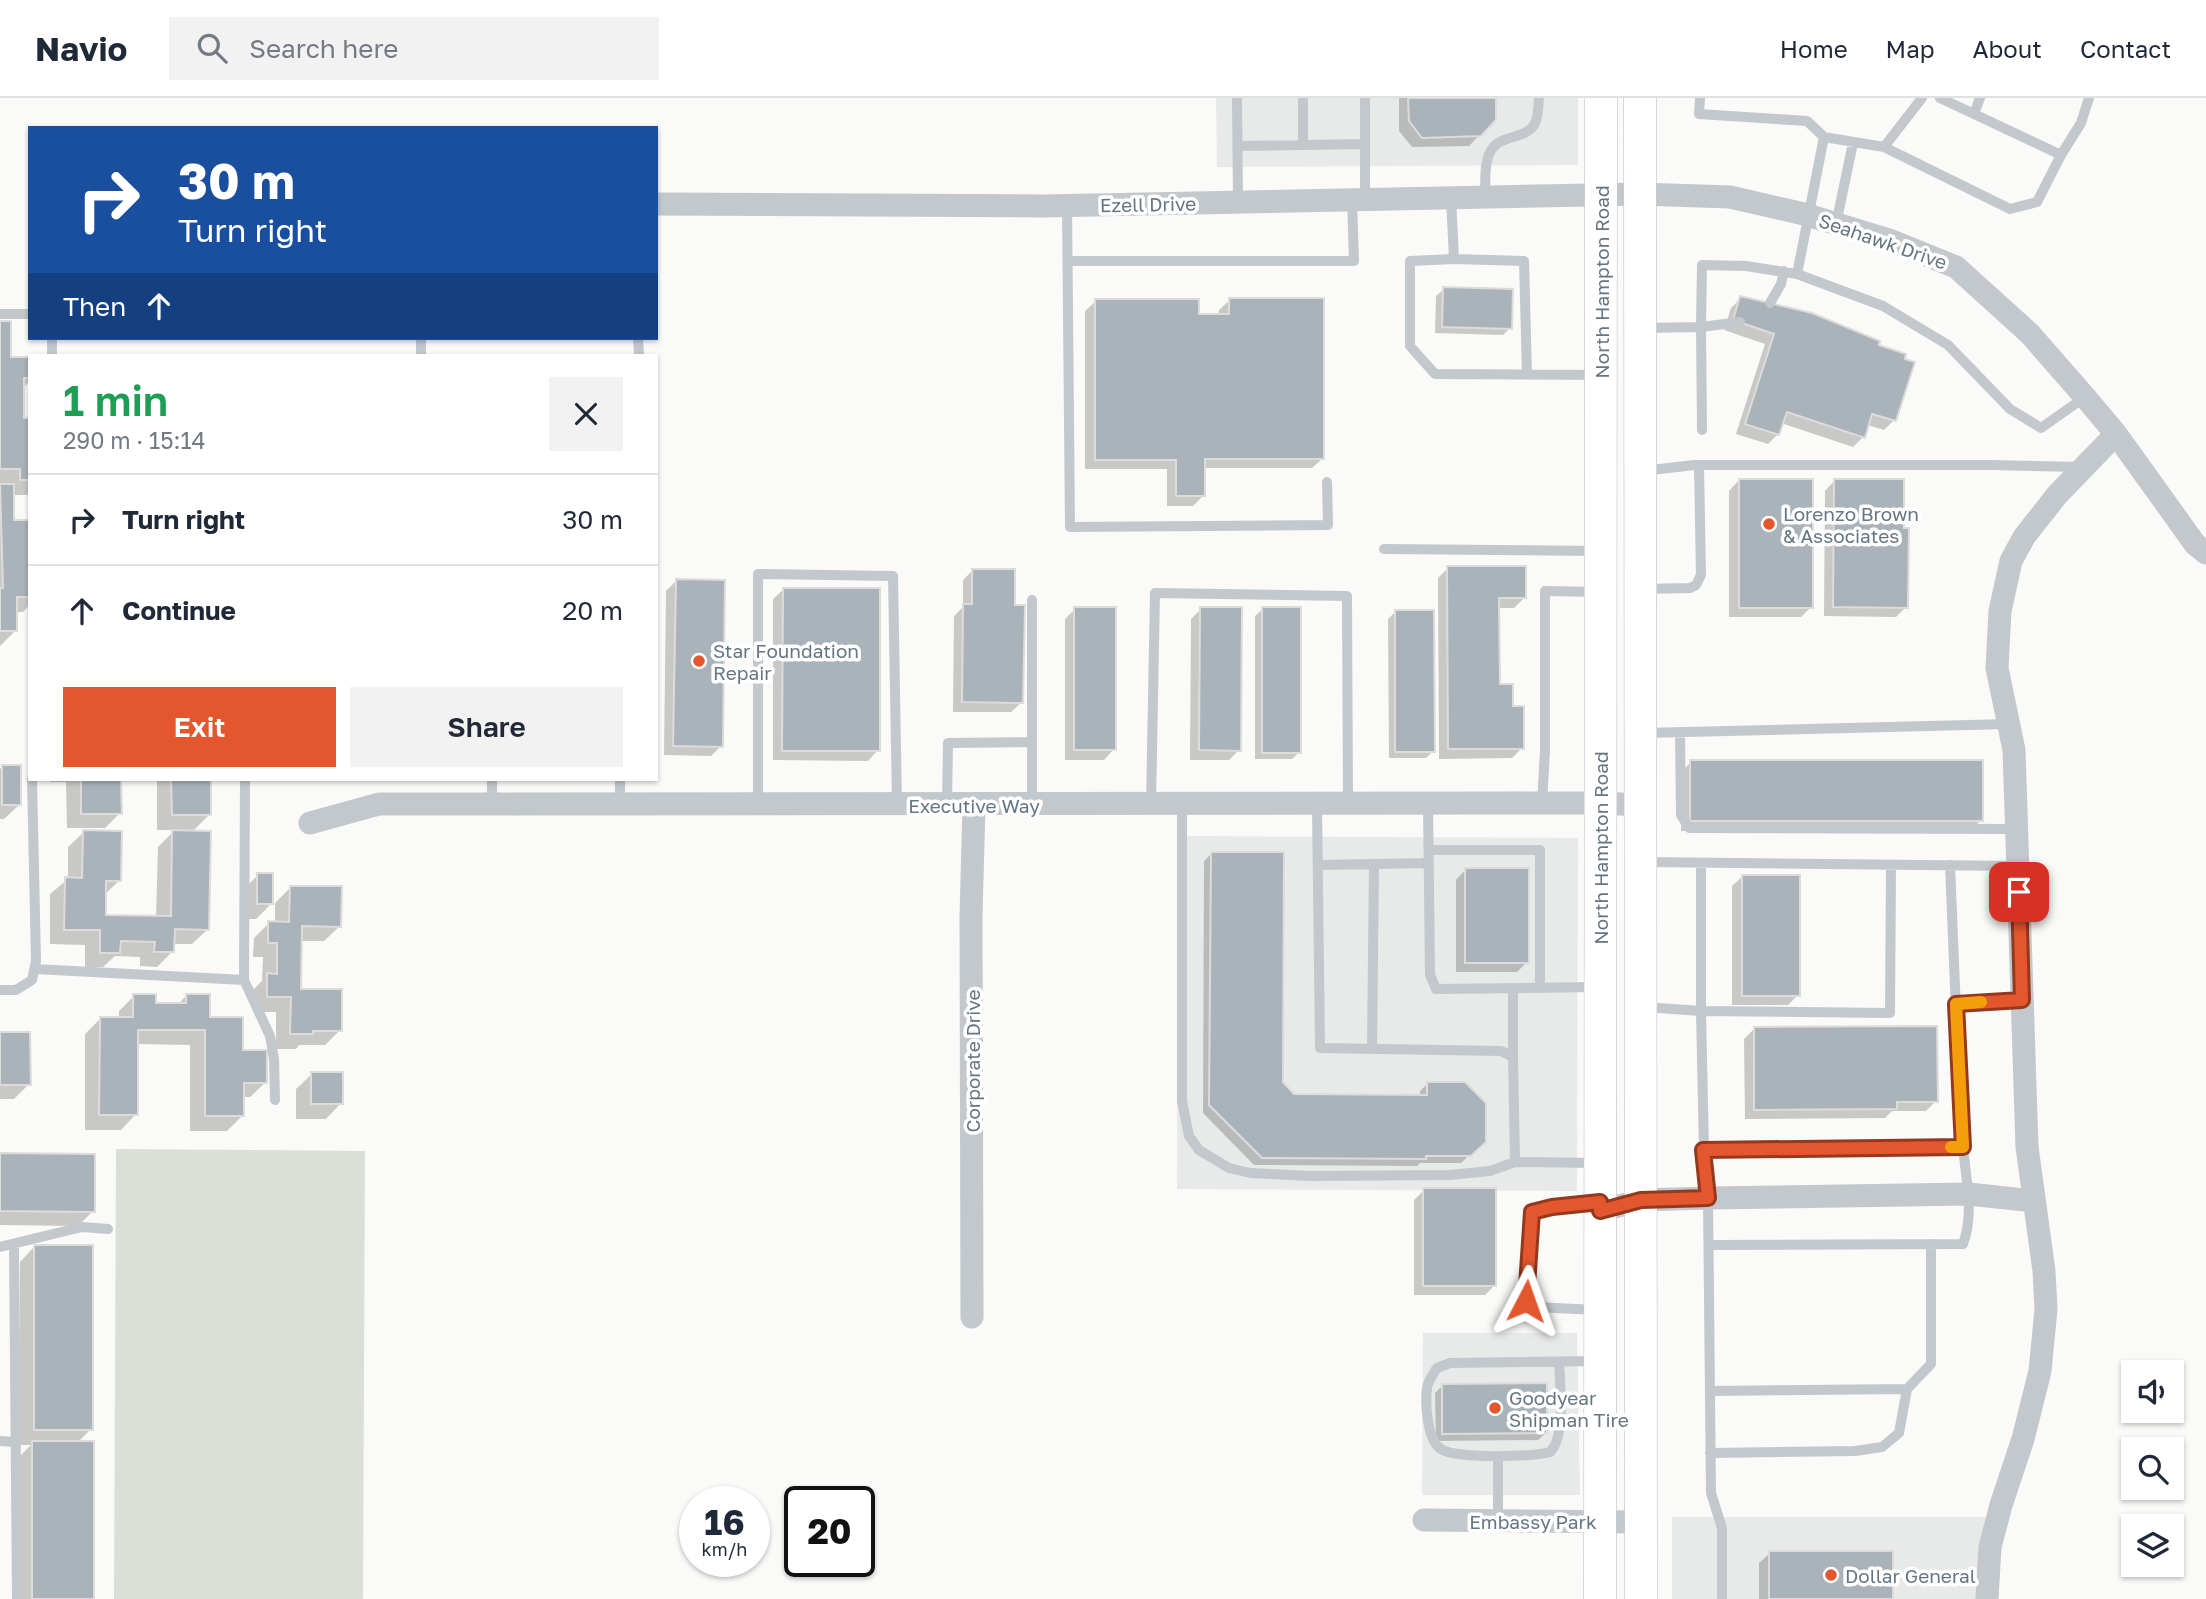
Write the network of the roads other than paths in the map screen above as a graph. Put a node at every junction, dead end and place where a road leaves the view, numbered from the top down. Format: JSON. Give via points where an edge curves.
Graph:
{"nodes":[{"id":1,"x":1237,"y":98,"type":"edge"},
{"id":2,"x":1303,"y":98,"type":"edge"},
{"id":3,"x":1365,"y":98,"type":"edge"},
{"id":4,"x":1539,"y":98,"type":"edge"},
{"id":5,"x":1601,"y":98,"type":"edge"},
{"id":6,"x":1640,"y":98,"type":"edge"},
{"id":7,"x":1700,"y":98,"type":"edge"},
{"id":8,"x":1922,"y":98,"type":"edge"},
{"id":9,"x":1940,"y":98,"type":"edge"},
{"id":10,"x":1980,"y":98,"type":"edge"},
{"id":11,"x":2089,"y":98,"type":"edge"},
{"id":12,"x":1974,"y":114,"type":"junction"},
{"id":13,"x":1824,"y":137,"type":"junction"},
{"id":14,"x":1853,"y":143,"type":"junction"},
{"id":15,"x":1365,"y":144,"type":"junction"},
{"id":16,"x":1303,"y":145,"type":"junction"},
{"id":17,"x":1238,"y":146,"type":"junction"},
{"id":18,"x":1884,"y":147,"type":"junction"},
{"id":19,"x":2061,"y":155,"type":"junction"},
{"id":20,"x":1640,"y":194,"type":"junction"},
{"id":21,"x":1601,"y":196,"type":"junction"},
{"id":22,"x":1451,"y":198,"type":"junction"},
{"id":23,"x":1485,"y":198,"type":"junction"},
{"id":24,"x":1358,"y":200,"type":"junction"},
{"id":25,"x":1238,"y":202,"type":"junction"},
{"id":26,"x":658,"y":204,"type":"edge"},
{"id":27,"x":1067,"y":205,"type":"junction"},
{"id":28,"x":1808,"y":216,"type":"junction"},
{"id":29,"x":1836,"y":224,"type":"junction"},
{"id":30,"x":1454,"y":259,"type":"junction"},
{"id":31,"x":1068,"y":261,"type":"junction"},
{"id":32,"x":1784,"y":271,"type":"junction"},
{"id":33,"x":1797,"y":274,"type":"junction"},
{"id":34,"x":1769,"y":303,"type":"dead end"},
{"id":35,"x":0,"y":314,"type":"edge"},
{"id":36,"x":28,"y":314,"type":"edge"},
{"id":37,"x":1741,"y":322,"type":"dead end"},
{"id":38,"x":1702,"y":327,"type":"junction"},
{"id":39,"x":1640,"y":328,"type":"junction"},
{"id":40,"x":1527,"y":374,"type":"junction"},
{"id":41,"x":1601,"y":375,"type":"junction"},
{"id":42,"x":2085,"y":397,"type":"junction"},
{"id":43,"x":1702,"y":430,"type":"dead end"},
{"id":44,"x":2116,"y":434,"type":"junction"},
{"id":45,"x":1699,"y":465,"type":"junction"},
{"id":46,"x":2084,"y":467,"type":"junction"},
{"id":47,"x":1640,"y":471,"type":"junction"},
{"id":48,"x":1327,"y":482,"type":"dead end"},
{"id":49,"x":1384,"y":549,"type":"dead end"},
{"id":50,"x":1601,"y":552,"type":"junction"},
{"id":51,"x":2206,"y":553,"type":"edge"},
{"id":52,"x":1640,"y":589,"type":"junction"},
{"id":53,"x":1601,"y":592,"type":"junction"},
{"id":54,"x":1032,"y":600,"type":"dead end"},
{"id":55,"x":2010,"y":724,"type":"junction"},
{"id":56,"x":1680,"y":732,"type":"junction"},
{"id":57,"x":1641,"y":733,"type":"junction"},
{"id":58,"x":1032,"y":742,"type":"junction"},
{"id":59,"x":32,"y":781,"type":"edge"},
{"id":60,"x":245,"y":781,"type":"edge"},
{"id":61,"x":492,"y":781,"type":"edge"},
{"id":62,"x":620,"y":781,"type":"edge"},
{"id":63,"x":1601,"y":803,"type":"junction"},
{"id":64,"x":492,"y":804,"type":"junction"},
{"id":65,"x":620,"y":804,"type":"junction"},
{"id":66,"x":1317,"y":804,"type":"junction"},
{"id":67,"x":1348,"y":804,"type":"junction"},
{"id":68,"x":1428,"y":804,"type":"junction"},
{"id":69,"x":1542,"y":804,"type":"junction"},
{"id":70,"x":758,"y":805,"type":"junction"},
{"id":71,"x":897,"y":805,"type":"junction"},
{"id":72,"x":947,"y":805,"type":"junction"},
{"id":73,"x":974,"y":805,"type":"junction"},
{"id":74,"x":1032,"y":805,"type":"junction"},
{"id":75,"x":1151,"y":805,"type":"junction"},
{"id":76,"x":1182,"y":805,"type":"junction"},
{"id":77,"x":1641,"y":805,"type":"junction"},
{"id":78,"x":310,"y":823,"type":"dead end"},
{"id":79,"x":2017,"y":829,"type":"junction"},
{"id":80,"x":1429,"y":850,"type":"junction"},
{"id":81,"x":1641,"y":862,"type":"junction"},
{"id":82,"x":1429,"y":863,"type":"junction"},
{"id":83,"x":1701,"y":863,"type":"junction"},
{"id":84,"x":1318,"y":864,"type":"junction"},
{"id":85,"x":1374,"y":864,"type":"junction"},
{"id":86,"x":1891,"y":864,"type":"junction"},
{"id":87,"x":1950,"y":865,"type":"junction"},
{"id":88,"x":2018,"y":866,"type":"junction"},
{"id":89,"x":34,"y":969,"type":"junction"},
{"id":90,"x":244,"y":980,"type":"junction"},
{"id":91,"x":1600,"y":987,"type":"junction"},
{"id":92,"x":1513,"y":988,"type":"junction"},
{"id":93,"x":1540,"y":988,"type":"junction"},
{"id":94,"x":0,"y":990,"type":"edge"},
{"id":95,"x":2022,"y":1000,"type":"junction"},
{"id":96,"x":1956,"y":1004,"type":"junction"},
{"id":97,"x":1641,"y":1007,"type":"junction"},
{"id":98,"x":1701,"y":1011,"type":"junction"},
{"id":99,"x":1372,"y":1049,"type":"junction"},
{"id":100,"x":1513,"y":1056,"type":"junction"},
{"id":101,"x":275,"y":1100,"type":"dead end"},
{"id":102,"x":1963,"y":1147,"type":"junction"},
{"id":103,"x":1703,"y":1150,"type":"junction"},
{"id":104,"x":1515,"y":1162,"type":"junction"},
{"id":105,"x":1600,"y":1163,"type":"junction"},
{"id":106,"x":1969,"y":1195,"type":"junction"},
{"id":107,"x":1708,"y":1198,"type":"junction"},
{"id":108,"x":1641,"y":1200,"type":"junction"},
{"id":109,"x":2034,"y":1201,"type":"junction"},
{"id":110,"x":1600,"y":1206,"type":"junction"},
{"id":111,"x":108,"y":1229,"type":"dead end"},
{"id":112,"x":14,"y":1244,"type":"junction"},
{"id":113,"x":1931,"y":1244,"type":"junction"},
{"id":114,"x":1709,"y":1245,"type":"junction"},
{"id":115,"x":0,"y":1247,"type":"edge"},
{"id":116,"x":1600,"y":1311,"type":"junction"},
{"id":117,"x":972,"y":1317,"type":"dead end"},
{"id":118,"x":1600,"y":1361,"type":"junction"},
{"id":119,"x":1559,"y":1362,"type":"junction"},
{"id":120,"x":1907,"y":1389,"type":"junction"},
{"id":121,"x":1710,"y":1391,"type":"junction"},
{"id":122,"x":0,"y":1441,"type":"edge"},
{"id":123,"x":15,"y":1442,"type":"junction"},
{"id":124,"x":1710,"y":1453,"type":"junction"},
{"id":125,"x":1499,"y":1456,"type":"junction"},
{"id":126,"x":1424,"y":1520,"type":"dead end"},
{"id":127,"x":1498,"y":1521,"type":"junction"},
{"id":128,"x":1600,"y":1521,"type":"junction"},
{"id":129,"x":1641,"y":1522,"type":"junction"},
{"id":130,"x":17,"y":1599,"type":"edge"},
{"id":131,"x":1600,"y":1599,"type":"edge"},
{"id":132,"x":1641,"y":1599,"type":"edge"},
{"id":133,"x":1722,"y":1599,"type":"edge"},
{"id":134,"x":1987,"y":1599,"type":"edge"}],
"edges":[{"from":1,"to":17,"type":"lane"},
{"from":2,"to":16,"type":"lane"},
{"from":3,"to":15,"type":"lane"},
{"from":4,"to":23,"type":"lane","via":[[1534,125],[1492,147]]},
{"from":5,"to":21,"type":"main road","name":"North Hampton Road"},
{"from":6,"to":20,"type":"main road","name":"North Hampton Road"},
{"from":7,"to":13,"type":"lane","via":[[1699,114],[1807,121]]},
{"from":8,"to":18,"type":"lane"},
{"from":9,"to":12,"type":"lane"},
{"from":10,"to":12,"type":"lane"},
{"from":11,"to":19,"type":"lane","via":[[2081,123]]},
{"from":12,"to":19,"type":"lane"},
{"from":13,"to":14,"type":"lane"},
{"from":13,"to":28,"type":"lane"},
{"from":14,"to":18,"type":"lane"},
{"from":14,"to":29,"type":"lane"},
{"from":15,"to":16,"type":"lane"},
{"from":15,"to":24,"type":"lane"},
{"from":16,"to":17,"type":"lane"},
{"from":17,"to":25,"type":"lane"},
{"from":18,"to":19,"type":"lane","via":[[2010,209],[2037,202]]},
{"from":20,"to":21,"type":"street","name":"Ezell Drive"},
{"from":20,"to":28,"type":"street","name":"Seahawk Drive","via":[[1730,197]]},
{"from":20,"to":39,"type":"main road","name":"North Hampton Road"},
{"from":21,"to":23,"type":"street","name":"Ezell Drive"},
{"from":21,"to":41,"type":"main road","name":"North Hampton Road"},
{"from":22,"to":23,"type":"street","name":"Ezell Drive"},
{"from":22,"to":24,"type":"street","name":"Ezell Drive"},
{"from":22,"to":30,"type":"lane"},
{"from":24,"to":25,"type":"street","name":"Ezell Drive"},
{"from":24,"to":31,"type":"lane","via":[[1354,261]]},
{"from":25,"to":27,"type":"street","name":"Ezell Drive"},
{"from":26,"to":27,"type":"street","name":"Ezell Drive"},
{"from":27,"to":31,"type":"lane"},
{"from":28,"to":29,"type":"street","name":"Seahawk Drive"},
{"from":28,"to":33,"type":"lane"},
{"from":29,"to":42,"type":"street","name":"Seahawk Drive","via":[[1956,267],[2030,334]]},
{"from":30,"to":40,"type":"lane","via":[[1524,261]]},
{"from":30,"to":40,"type":"lane","via":[[1410,261],[1410,346],[1435,374]]},
{"from":31,"to":48,"type":"lane","via":[[1070,527],[1328,525]]},
{"from":32,"to":33,"type":"lane"},
{"from":32,"to":34,"type":"lane"},
{"from":32,"to":38,"type":"lane","via":[[1702,265]]},
{"from":33,"to":42,"type":"lane","via":[[1883,306],[1948,345],[2010,409],[2041,429]]},
{"from":35,"to":36,"type":"lane"},
{"from":37,"to":38,"type":"lane"},
{"from":38,"to":39,"type":"lane"},
{"from":38,"to":43,"type":"lane"},
{"from":39,"to":47,"type":"main road","name":"North Hampton Road"},
{"from":40,"to":41,"type":"lane"},
{"from":41,"to":50,"type":"main road","name":"North Hampton Road"},
{"from":42,"to":44,"type":"street","name":"Seahawk Drive"},
{"from":44,"to":46,"type":"street"},
{"from":44,"to":51,"type":"street","name":"Seahawk Drive"},
{"from":45,"to":46,"type":"lane"},
{"from":45,"to":47,"type":"lane"},
{"from":45,"to":52,"type":"lane","via":[[1701,575],[1690,588]]},
{"from":46,"to":55,"type":"street","via":[[2024,537],[2011,561],[1997,641],[1997,668]]},
{"from":47,"to":52,"type":"main road","name":"North Hampton Road"},
{"from":49,"to":50,"type":"lane"},
{"from":50,"to":53,"type":"main road","name":"North Hampton Road"},
{"from":52,"to":57,"type":"main road","name":"North Hampton Road"},
{"from":53,"to":63,"type":"main road","name":"North Hampton Road"},
{"from":53,"to":69,"type":"lane","via":[[1545,591]]},
{"from":54,"to":58,"type":"lane"},
{"from":55,"to":56,"type":"lane"},
{"from":55,"to":79,"type":"street"},
{"from":56,"to":57,"type":"lane"},
{"from":56,"to":79,"type":"lane","via":[[1681,815],[1689,828]]},
{"from":57,"to":77,"type":"main road","name":"North Hampton Road"},
{"from":58,"to":72,"type":"lane","via":[[948,743]]},
{"from":58,"to":74,"type":"lane"},
{"from":59,"to":89,"type":"lane"},
{"from":60,"to":90,"type":"lane"},
{"from":61,"to":64,"type":"lane"},
{"from":62,"to":65,"type":"lane"},
{"from":63,"to":69,"type":"street","name":"Executive Way"},
{"from":63,"to":77,"type":"street","name":"Executive Way"},
{"from":63,"to":91,"type":"main road","name":"North Hampton Road"},
{"from":64,"to":65,"type":"street","name":"Executive Way"},
{"from":64,"to":78,"type":"street","name":"Executive Way","via":[[379,804]]},
{"from":65,"to":70,"type":"street","name":"Executive Way"},
{"from":66,"to":67,"type":"street","name":"Executive Way"},
{"from":66,"to":76,"type":"street","name":"Executive Way"},
{"from":66,"to":84,"type":"lane"},
{"from":67,"to":68,"type":"street","name":"Executive Way"},
{"from":67,"to":75,"type":"lane","via":[[1347,596],[1155,593]]},
{"from":68,"to":69,"type":"street","name":"Executive Way"},
{"from":68,"to":80,"type":"lane"},
{"from":70,"to":71,"type":"street","name":"Executive Way"},
{"from":70,"to":71,"type":"lane","via":[[758,574],[893,576]]},
{"from":71,"to":72,"type":"street","name":"Executive Way"},
{"from":72,"to":73,"type":"street","name":"Executive Way"},
{"from":73,"to":74,"type":"street","name":"Executive Way"},
{"from":73,"to":117,"type":"street","name":"Corporate Drive"},
{"from":74,"to":75,"type":"street","name":"Executive Way"},
{"from":75,"to":76,"type":"street","name":"Executive Way"},
{"from":76,"to":104,"type":"lane","via":[[1182,1101],[1189,1136],[1199,1150],[1229,1168],[1250,1173],[1310,1176],[1450,1175],[1490,1171]]},
{"from":77,"to":81,"type":"main road","name":"North Hampton Road"},
{"from":79,"to":88,"type":"street"},
{"from":80,"to":82,"type":"lane"},
{"from":80,"to":93,"type":"lane","via":[[1540,850]]},
{"from":81,"to":83,"type":"lane"},
{"from":81,"to":97,"type":"main road","name":"North Hampton Road"},
{"from":82,"to":85,"type":"lane"},
{"from":82,"to":92,"type":"lane","via":[[1430,975],[1436,989]]},
{"from":83,"to":86,"type":"lane"},
{"from":83,"to":98,"type":"lane"},
{"from":84,"to":85,"type":"lane"},
{"from":84,"to":99,"type":"lane","via":[[1320,1048]]},
{"from":85,"to":99,"type":"lane"},
{"from":86,"to":87,"type":"lane"},
{"from":86,"to":98,"type":"lane","via":[[1890,1013]]},
{"from":87,"to":88,"type":"lane"},
{"from":87,"to":96,"type":"lane"},
{"from":88,"to":95,"type":"street"},
{"from":89,"to":90,"type":"lane"},
{"from":89,"to":94,"type":"lane","via":[[32,980],[16,990]]},
{"from":90,"to":101,"type":"lane","via":[[270,1036]]},
{"from":91,"to":93,"type":"lane"},
{"from":91,"to":105,"type":"main road","name":"North Hampton Road"},
{"from":92,"to":93,"type":"lane"},
{"from":92,"to":100,"type":"lane"},
{"from":95,"to":96,"type":"lane"},
{"from":95,"to":109,"type":"street","via":[[2027,1147]]},
{"from":96,"to":102,"type":"lane"},
{"from":97,"to":98,"type":"lane"},
{"from":97,"to":108,"type":"main road","name":"North Hampton Road"},
{"from":98,"to":103,"type":"lane"},
{"from":99,"to":100,"type":"lane","via":[[1502,1051]]},
{"from":100,"to":104,"type":"lane"},
{"from":102,"to":103,"type":"lane"},
{"from":102,"to":106,"type":"lane"},
{"from":103,"to":107,"type":"lane"},
{"from":104,"to":105,"type":"lane"},
{"from":105,"to":110,"type":"main road","name":"North Hampton Road"},
{"from":106,"to":107,"type":"street"},
{"from":106,"to":109,"type":"street"},
{"from":106,"to":113,"type":"lane","via":[[1969,1229],[1963,1244]]},
{"from":107,"to":108,"type":"street"},
{"from":107,"to":114,"type":"lane"},
{"from":108,"to":110,"type":"street"},
{"from":108,"to":129,"type":"main road","name":"North Hampton Road"},
{"from":109,"to":134,"type":"street","via":[[2046,1308],[2040,1371],[1990,1547]]},
{"from":110,"to":116,"type":"main road","name":"North Hampton Road"},
{"from":110,"to":116,"type":"lane","via":[[1532,1212],[1526,1301],[1535,1307]]},
{"from":111,"to":112,"type":"lane","via":[[82,1227]]},
{"from":112,"to":115,"type":"lane"},
{"from":112,"to":123,"type":"lane"},
{"from":113,"to":114,"type":"lane"},
{"from":113,"to":120,"type":"lane","via":[[1931,1364]]},
{"from":114,"to":121,"type":"lane"},
{"from":116,"to":118,"type":"main road","name":"North Hampton Road"},
{"from":118,"to":119,"type":"lane"},
{"from":118,"to":128,"type":"main road","name":"North Hampton Road"},
{"from":119,"to":125,"type":"lane","via":[[1560,1419],[1555,1447],[1543,1454]]},
{"from":119,"to":125,"type":"lane","via":[[1450,1363],[1437,1368],[1427,1386],[1432,1439],[1442,1450]]},
{"from":120,"to":121,"type":"lane"},
{"from":120,"to":124,"type":"lane","via":[[1899,1433],[1882,1447]]},
{"from":121,"to":124,"type":"lane"},
{"from":122,"to":123,"type":"lane"},
{"from":123,"to":130,"type":"lane"},
{"from":124,"to":133,"type":"lane","via":[[1711,1493],[1722,1528]]},
{"from":125,"to":127,"type":"lane"},
{"from":126,"to":127,"type":"street","name":"Embassy Park"},
{"from":127,"to":128,"type":"street","name":"Embassy Park"},
{"from":128,"to":129,"type":"street","name":"Embassy Park"},
{"from":128,"to":131,"type":"main road","name":"North Hampton Road"},
{"from":129,"to":132,"type":"main road","name":"North Hampton Road"}]}
